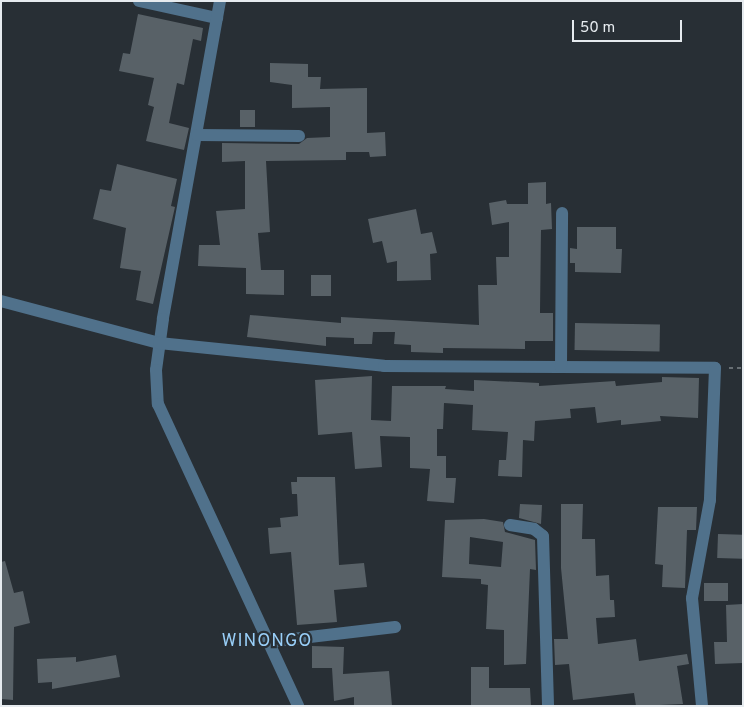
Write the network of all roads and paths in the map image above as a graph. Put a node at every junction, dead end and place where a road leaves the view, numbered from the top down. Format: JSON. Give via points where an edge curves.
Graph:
{"nodes":[{"id":1,"x":139,"y":1,"type":"edge"},
{"id":2,"x":220,"y":1,"type":"edge"},
{"id":3,"x":217,"y":18,"type":"junction"},
{"id":4,"x":197,"y":135,"type":"junction"},
{"id":5,"x":299,"y":136,"type":"dead end"},
{"id":6,"x":562,"y":213,"type":"dead end"},
{"id":7,"x":1,"y":301,"type":"edge"},
{"id":8,"x":159,"y":343,"type":"junction"},
{"id":9,"x":561,"y":367,"type":"junction"},
{"id":10,"x":510,"y":525,"type":"dead end"},
{"id":11,"x":395,"y":627,"type":"dead end"},
{"id":12,"x":266,"y":642,"type":"junction"},
{"id":13,"x":298,"y":706,"type":"edge"},
{"id":14,"x":548,"y":706,"type":"edge"},
{"id":15,"x":702,"y":706,"type":"edge"}],
"edges":[{"from":1,"to":3,"type":"street"},
{"from":2,"to":3,"type":"street"},
{"from":3,"to":4,"type":"street","via":[[205,72]]},
{"from":4,"to":5,"type":"street"},
{"from":4,"to":8,"type":"street"},
{"from":6,"to":9,"type":"street"},
{"from":7,"to":8,"type":"street"},
{"from":8,"to":9,"type":"street","via":[[384,366]]},
{"from":8,"to":12,"type":"street","via":[[156,370],[158,404]]},
{"from":9,"to":15,"type":"street","via":[[715,368],[710,500],[692,598]]},
{"from":10,"to":14,"type":"street","via":[[534,529],[543,536]]},
{"from":11,"to":12,"type":"street"},
{"from":12,"to":13,"type":"street"}]}
